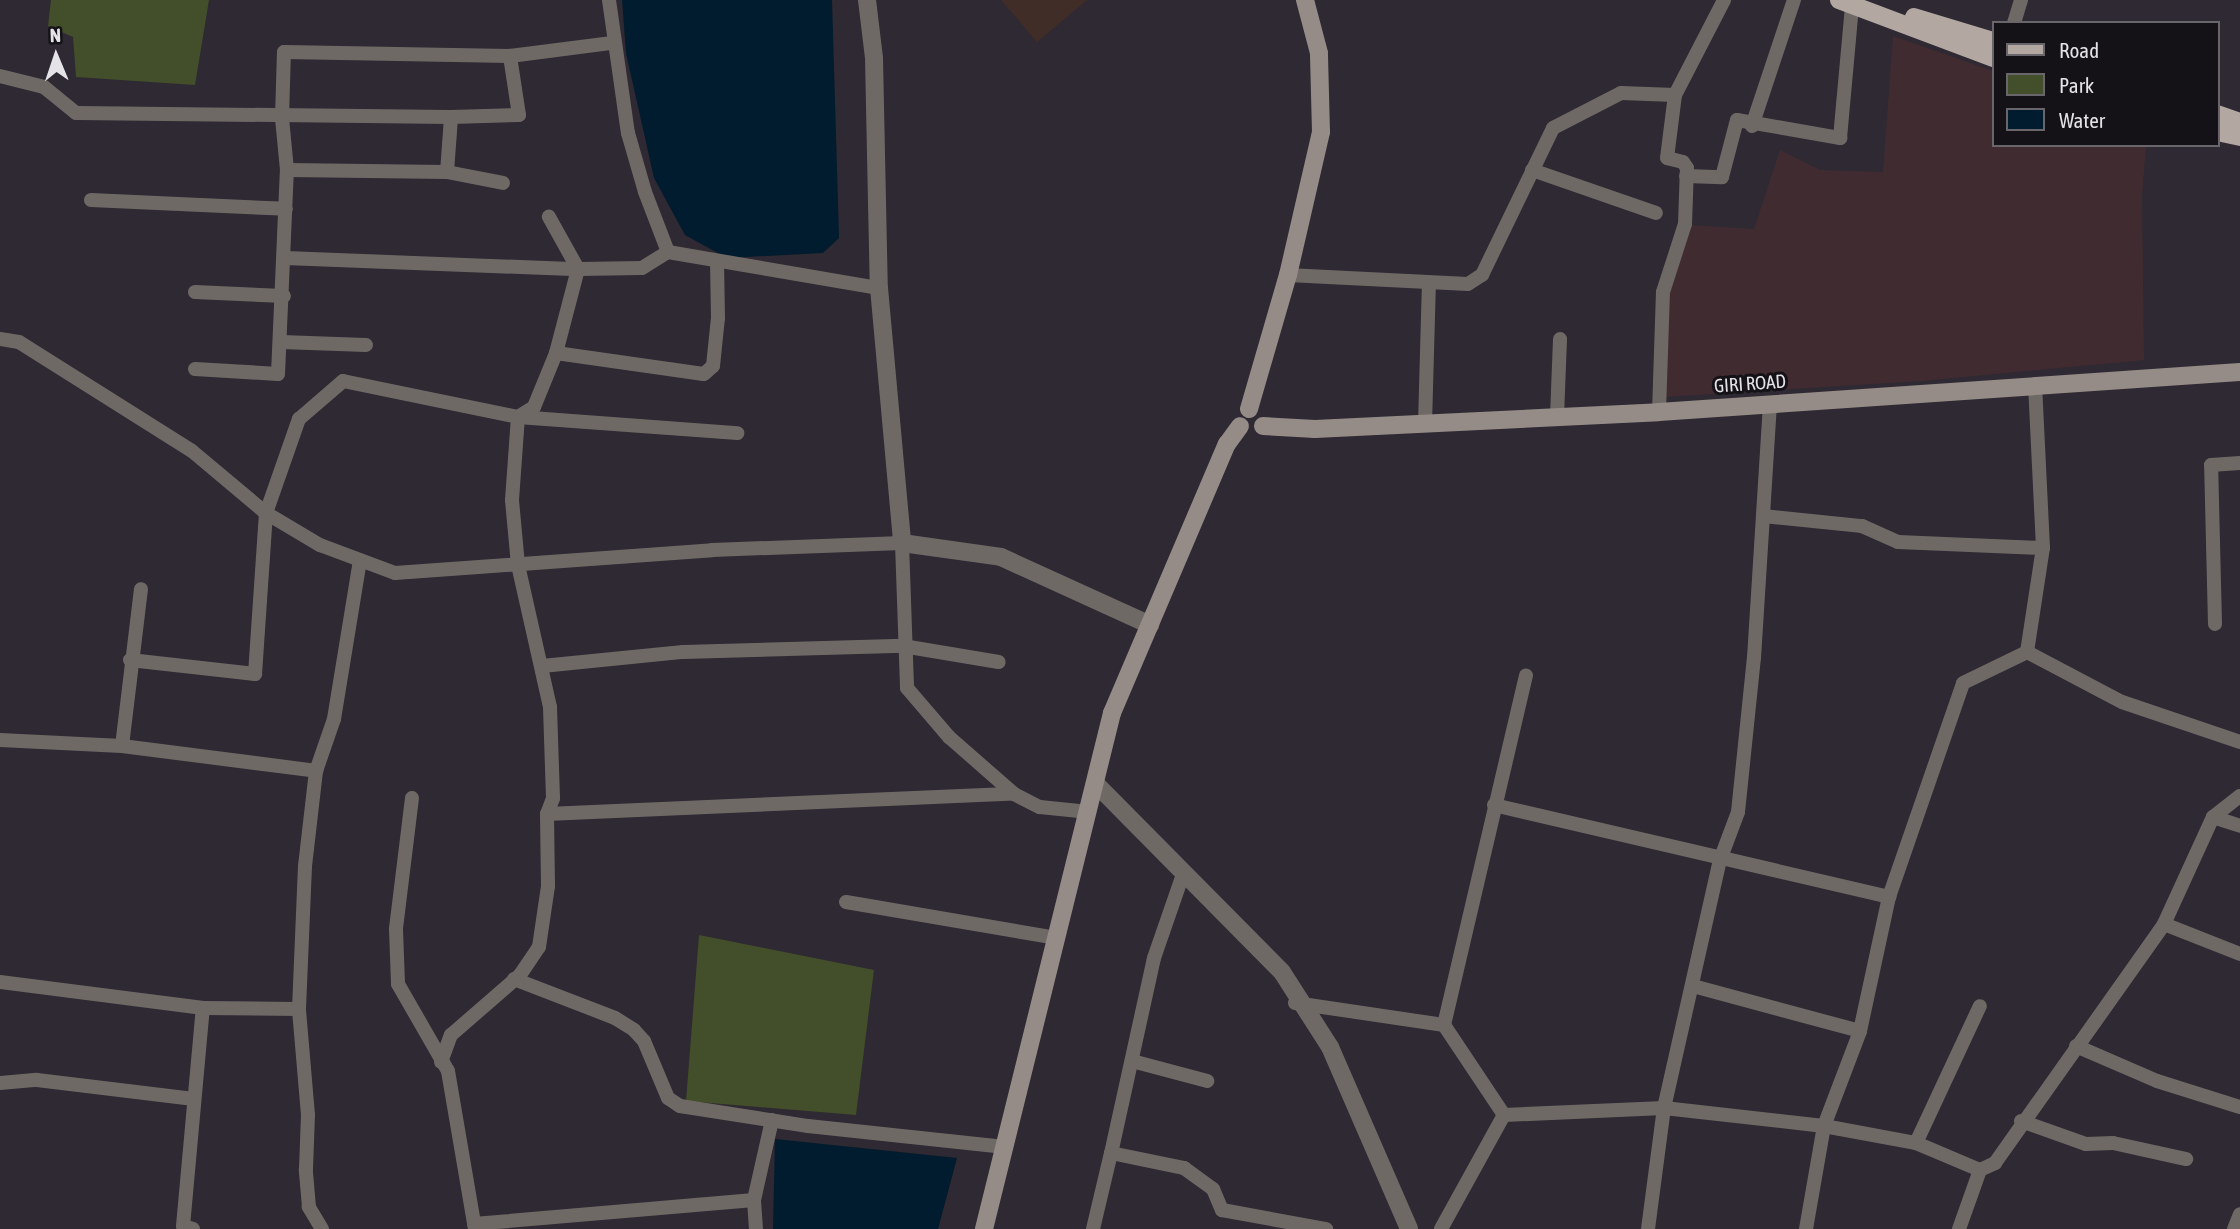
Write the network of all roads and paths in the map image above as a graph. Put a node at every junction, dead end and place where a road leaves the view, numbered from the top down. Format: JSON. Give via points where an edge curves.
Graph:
{"nodes":[{"id":1,"x":609,"y":0,"type":"edge"},
{"id":2,"x":867,"y":0,"type":"edge"},
{"id":3,"x":1306,"y":0,"type":"edge"},
{"id":4,"x":1724,"y":0,"type":"edge"},
{"id":5,"x":1794,"y":0,"type":"edge"},
{"id":6,"x":2021,"y":0,"type":"edge"},
{"id":7,"x":1852,"y":2,"type":"edge"},
{"id":8,"x":2015,"y":21,"type":"edge"},
{"id":9,"x":1992,"y":41,"type":"edge"},
{"id":10,"x":612,"y":43,"type":"junction"},
{"id":11,"x":510,"y":56,"type":"junction"},
{"id":12,"x":1992,"y":58,"type":"edge"},
{"id":13,"x":0,"y":76,"type":"edge"},
{"id":14,"x":1675,"y":95,"type":"junction"},
{"id":15,"x":2219,"y":115,"type":"edge"},
{"id":16,"x":452,"y":117,"type":"junction"},
{"id":17,"x":282,"y":118,"type":"junction"},
{"id":18,"x":2240,"y":122,"type":"edge"},
{"id":19,"x":1752,"y":126,"type":"junction"},
{"id":20,"x":2219,"y":132,"type":"edge"},
{"id":21,"x":2240,"y":137,"type":"edge"},
{"id":22,"x":287,"y":170,"type":"junction"},
{"id":23,"x":1532,"y":170,"type":"junction"},
{"id":24,"x":447,"y":172,"type":"junction"},
{"id":25,"x":1686,"y":176,"type":"junction"},
{"id":26,"x":503,"y":183,"type":"dead end"},
{"id":27,"x":91,"y":200,"type":"dead end"},
{"id":28,"x":286,"y":209,"type":"junction"},
{"id":29,"x":1656,"y":213,"type":"dead end"},
{"id":30,"x":549,"y":217,"type":"dead end"},
{"id":31,"x":668,"y":252,"type":"junction"},
{"id":32,"x":285,"y":258,"type":"junction"},
{"id":33,"x":717,"y":263,"type":"junction"},
{"id":34,"x":578,"y":269,"type":"junction"},
{"id":35,"x":1288,"y":275,"type":"junction"},
{"id":36,"x":1429,"y":284,"type":"junction"},
{"id":37,"x":878,"y":288,"type":"junction"},
{"id":38,"x":195,"y":292,"type":"dead end"},
{"id":39,"x":284,"y":296,"type":"junction"},
{"id":40,"x":0,"y":339,"type":"edge"},
{"id":41,"x":1560,"y":339,"type":"dead end"},
{"id":42,"x":281,"y":342,"type":"junction"},
{"id":43,"x":366,"y":345,"type":"dead end"},
{"id":44,"x":556,"y":353,"type":"junction"},
{"id":45,"x":195,"y":369,"type":"dead end"},
{"id":46,"x":2240,"y":372,"type":"edge"},
{"id":47,"x":2035,"y":384,"type":"junction"},
{"id":48,"x":1770,"y":404,"type":"junction"},
{"id":49,"x":1249,"y":409,"type":"junction"},
{"id":50,"x":1660,"y":412,"type":"junction"},
{"id":51,"x":519,"y":417,"type":"junction"},
{"id":52,"x":1557,"y":417,"type":"junction"},
{"id":53,"x":1425,"y":424,"type":"junction"},
{"id":54,"x":1240,"y":426,"type":"junction"},
{"id":55,"x":1263,"y":426,"type":"junction"},
{"id":56,"x":737,"y":433,"type":"dead end"},
{"id":57,"x":2240,"y":463,"type":"edge"},
{"id":58,"x":266,"y":513,"type":"junction"},
{"id":59,"x":1763,"y":516,"type":"junction"},
{"id":60,"x":902,"y":543,"type":"junction"},
{"id":61,"x":2043,"y":548,"type":"junction"},
{"id":62,"x":360,"y":560,"type":"junction"},
{"id":63,"x":518,"y":565,"type":"junction"},
{"id":64,"x":141,"y":589,"type":"dead end"},
{"id":65,"x":2215,"y":624,"type":"dead end"},
{"id":66,"x":1150,"y":625,"type":"junction"},
{"id":67,"x":903,"y":646,"type":"junction"},
{"id":68,"x":2027,"y":652,"type":"junction"},
{"id":69,"x":130,"y":660,"type":"junction"},
{"id":70,"x":999,"y":662,"type":"dead end"},
{"id":71,"x":542,"y":666,"type":"junction"},
{"id":72,"x":1526,"y":676,"type":"dead end"},
{"id":73,"x":0,"y":740,"type":"edge"},
{"id":74,"x":2240,"y":742,"type":"edge"},
{"id":75,"x":122,"y":746,"type":"junction"},
{"id":76,"x":316,"y":771,"type":"junction"},
{"id":77,"x":1014,"y":794,"type":"junction"},
{"id":78,"x":2240,"y":796,"type":"edge"},
{"id":79,"x":412,"y":798,"type":"dead end"},
{"id":80,"x":1093,"y":798,"type":"junction"},
{"id":81,"x":1494,"y":805,"type":"junction"},
{"id":82,"x":547,"y":814,"type":"junction"},
{"id":83,"x":2213,"y":817,"type":"junction"},
{"id":84,"x":2240,"y":826,"type":"edge"},
{"id":85,"x":1720,"y":860,"type":"junction"},
{"id":86,"x":1181,"y":880,"type":"junction"},
{"id":87,"x":1889,"y":897,"type":"junction"},
{"id":88,"x":846,"y":902,"type":"dead end"},
{"id":89,"x":2164,"y":924,"type":"junction"},
{"id":90,"x":1056,"y":938,"type":"junction"},
{"id":91,"x":2240,"y":954,"type":"edge"},
{"id":92,"x":514,"y":979,"type":"junction"},
{"id":93,"x":0,"y":982,"type":"edge"},
{"id":94,"x":1693,"y":986,"type":"junction"},
{"id":95,"x":1299,"y":1003,"type":"junction"},
{"id":96,"x":1980,"y":1006,"type":"dead end"},
{"id":97,"x":203,"y":1008,"type":"junction"},
{"id":98,"x":299,"y":1009,"type":"junction"},
{"id":99,"x":1444,"y":1025,"type":"junction"},
{"id":100,"x":1860,"y":1031,"type":"junction"},
{"id":101,"x":2076,"y":1046,"type":"junction"},
{"id":102,"x":441,"y":1062,"type":"junction"},
{"id":103,"x":1132,"y":1062,"type":"junction"},
{"id":104,"x":1206,"y":1081,"type":"dead end"},
{"id":105,"x":0,"y":1083,"type":"edge"},
{"id":106,"x":194,"y":1099,"type":"junction"},
{"id":107,"x":2240,"y":1107,"type":"edge"},
{"id":108,"x":1664,"y":1108,"type":"junction"},
{"id":109,"x":1504,"y":1115,"type":"junction"},
{"id":110,"x":772,"y":1120,"type":"junction"},
{"id":111,"x":2021,"y":1121,"type":"junction"},
{"id":112,"x":1824,"y":1126,"type":"junction"},
{"id":113,"x":1916,"y":1143,"type":"junction"},
{"id":114,"x":1005,"y":1147,"type":"junction"},
{"id":115,"x":1111,"y":1153,"type":"junction"},
{"id":116,"x":2186,"y":1159,"type":"dead end"},
{"id":117,"x":1980,"y":1170,"type":"junction"},
{"id":118,"x":754,"y":1200,"type":"junction"},
{"id":119,"x":2240,"y":1214,"type":"edge"},
{"id":120,"x":474,"y":1227,"type":"edge"},
{"id":121,"x":193,"y":1229,"type":"edge"},
{"id":122,"x":322,"y":1229,"type":"edge"},
{"id":123,"x":756,"y":1229,"type":"edge"},
{"id":124,"x":984,"y":1229,"type":"edge"},
{"id":125,"x":1093,"y":1229,"type":"edge"},
{"id":126,"x":1325,"y":1229,"type":"edge"},
{"id":127,"x":1398,"y":1229,"type":"edge"},
{"id":128,"x":1409,"y":1229,"type":"edge"},
{"id":129,"x":1441,"y":1229,"type":"edge"},
{"id":130,"x":1648,"y":1229,"type":"edge"},
{"id":131,"x":1806,"y":1229,"type":"edge"},
{"id":132,"x":1959,"y":1229,"type":"edge"},
{"id":133,"x":2234,"y":1229,"type":"edge"}],
"edges":[{"from":1,"to":10,"type":"street"},
{"from":2,"to":37,"type":"street","via":[[874,58]]},
{"from":3,"to":35,"type":"main road","via":[[1320,53],[1321,132]]},
{"from":4,"to":14,"type":"street"},
{"from":5,"to":19,"type":"street"},
{"from":6,"to":8,"type":"street"},
{"from":7,"to":9,"type":"main road"},
{"from":7,"to":12,"type":"main road"},
{"from":7,"to":19,"type":"street","via":[[1840,138]]},
{"from":10,"to":11,"type":"street"},
{"from":10,"to":31,"type":"street","via":[[628,133]]},
{"from":11,"to":16,"type":"street","via":[[519,115]]},
{"from":11,"to":17,"type":"street","via":[[285,52]]},
{"from":13,"to":17,"type":"street","via":[[44,87],[76,113]]},
{"from":14,"to":23,"type":"street","via":[[1621,93],[1590,107],[1553,128]]},
{"from":14,"to":25,"type":"street","via":[[1667,158],[1683,162]]},
{"from":15,"to":18,"type":"main road"},
{"from":16,"to":17,"type":"street"},
{"from":16,"to":24,"type":"street"},
{"from":17,"to":22,"type":"street"},
{"from":19,"to":25,"type":"street","via":[[1737,120],[1722,177]]},
{"from":20,"to":21,"type":"main road"},
{"from":22,"to":24,"type":"street"},
{"from":22,"to":28,"type":"street"},
{"from":23,"to":29,"type":"street"},
{"from":23,"to":36,"type":"street","via":[[1482,275],[1468,284]]},
{"from":24,"to":26,"type":"street"},
{"from":25,"to":50,"type":"street","via":[[1685,224],[1663,292]]},
{"from":27,"to":28,"type":"street"},
{"from":28,"to":32,"type":"street"},
{"from":30,"to":34,"type":"street"},
{"from":31,"to":33,"type":"street"},
{"from":31,"to":34,"type":"street","via":[[642,268]]},
{"from":32,"to":34,"type":"street"},
{"from":32,"to":39,"type":"street"},
{"from":33,"to":37,"type":"street"},
{"from":33,"to":44,"type":"street","via":[[719,318],[713,366],[704,374]]},
{"from":34,"to":44,"type":"street"},
{"from":35,"to":36,"type":"street"},
{"from":35,"to":49,"type":"main road"},
{"from":36,"to":53,"type":"street"},
{"from":37,"to":60,"type":"street"},
{"from":38,"to":39,"type":"street"},
{"from":39,"to":42,"type":"street"},
{"from":40,"to":58,"type":"street","via":[[19,342],[192,451]]},
{"from":41,"to":52,"type":"street"},
{"from":42,"to":43,"type":"street"},
{"from":42,"to":45,"type":"street","via":[[278,374]]},
{"from":44,"to":51,"type":"street","via":[[534,407]]},
{"from":46,"to":47,"type":"main road","name":"GIRI ROAD"},
{"from":47,"to":48,"type":"main road","name":"GIRI ROAD"},
{"from":47,"to":61,"type":"street"},
{"from":48,"to":50,"type":"main road","name":"GIRI ROAD"},
{"from":48,"to":59,"type":"street"},
{"from":49,"to":54,"type":"main road","via":[[1241,414]]},
{"from":49,"to":55,"type":"main road","via":[[1262,414]]},
{"from":50,"to":52,"type":"main road","name":"GIRI ROAD"},
{"from":51,"to":56,"type":"street"},
{"from":51,"to":58,"type":"street","via":[[343,381],[299,419]]},
{"from":51,"to":63,"type":"street","via":[[512,500]]},
{"from":52,"to":53,"type":"main road","name":"GIRI ROAD"},
{"from":53,"to":55,"type":"main road","name":"GIRI ROAD","via":[[1315,429]]},
{"from":54,"to":55,"type":"main road","via":[[1254,433]]},
{"from":54,"to":66,"type":"main road","via":[[1227,444]]},
{"from":57,"to":65,"type":"street","via":[[2211,465]]},
{"from":58,"to":62,"type":"street","via":[[320,545]]},
{"from":58,"to":69,"type":"street","via":[[255,674]]},
{"from":59,"to":61,"type":"street","via":[[1862,526],[1898,542]]},
{"from":59,"to":85,"type":"street","via":[[1738,812]]},
{"from":60,"to":63,"type":"street","via":[[712,550]]},
{"from":60,"to":66,"type":"street","via":[[1001,557]]},
{"from":60,"to":67,"type":"street"},
{"from":61,"to":68,"type":"street"},
{"from":62,"to":63,"type":"street","via":[[395,573]]},
{"from":62,"to":76,"type":"street","via":[[334,719]]},
{"from":63,"to":71,"type":"street"},
{"from":64,"to":69,"type":"street"},
{"from":66,"to":80,"type":"main road","via":[[1112,713]]},
{"from":67,"to":70,"type":"street"},
{"from":67,"to":71,"type":"street","via":[[682,652]]},
{"from":67,"to":77,"type":"street","via":[[907,688],[949,737]]},
{"from":68,"to":74,"type":"street","via":[[2122,702]]},
{"from":68,"to":87,"type":"street","via":[[1962,683]]},
{"from":69,"to":75,"type":"street"},
{"from":71,"to":82,"type":"street","via":[[551,733],[553,798]]},
{"from":72,"to":81,"type":"street"},
{"from":73,"to":75,"type":"street"},
{"from":75,"to":76,"type":"street"},
{"from":76,"to":98,"type":"street","via":[[305,866]]},
{"from":77,"to":80,"type":"street","via":[[1040,807]]},
{"from":77,"to":82,"type":"street"},
{"from":78,"to":83,"type":"street"},
{"from":79,"to":102,"type":"street","via":[[396,929],[398,984]]},
{"from":80,"to":86,"type":"street"},
{"from":80,"to":90,"type":"main road"},
{"from":80,"to":95,"type":"street","via":[[1270,957]]},
{"from":81,"to":85,"type":"street"},
{"from":81,"to":99,"type":"street"},
{"from":82,"to":92,"type":"street","via":[[548,886],[539,947]]},
{"from":83,"to":84,"type":"street"},
{"from":83,"to":89,"type":"street"},
{"from":85,"to":87,"type":"street"},
{"from":85,"to":94,"type":"street"},
{"from":86,"to":95,"type":"street"},
{"from":86,"to":103,"type":"street","via":[[1154,958]]},
{"from":87,"to":100,"type":"street"},
{"from":88,"to":90,"type":"street"},
{"from":89,"to":91,"type":"street"},
{"from":89,"to":101,"type":"street"},
{"from":90,"to":114,"type":"main road"},
{"from":92,"to":102,"type":"street","via":[[451,1035]]},
{"from":92,"to":110,"type":"street","via":[[634,1030],[644,1041],[668,1098],[680,1106]]},
{"from":93,"to":97,"type":"street"},
{"from":94,"to":100,"type":"street"},
{"from":94,"to":108,"type":"street"},
{"from":95,"to":99,"type":"street"},
{"from":95,"to":127,"type":"street","via":[[1339,1085]]},
{"from":95,"to":128,"type":"street","via":[[1351,1091]]},
{"from":96,"to":113,"type":"street"},
{"from":97,"to":98,"type":"street"},
{"from":97,"to":106,"type":"street"},
{"from":98,"to":122,"type":"street","via":[[308,1115],[309,1207]]},
{"from":99,"to":109,"type":"street"},
{"from":100,"to":112,"type":"street"},
{"from":101,"to":107,"type":"street","via":[[2157,1081]]},
{"from":101,"to":111,"type":"street"},
{"from":102,"to":120,"type":"street","via":[[448,1071]]},
{"from":103,"to":104,"type":"street"},
{"from":103,"to":115,"type":"street"},
{"from":105,"to":106,"type":"street","via":[[37,1080]]},
{"from":106,"to":121,"type":"street","via":[[183,1226]]},
{"from":108,"to":109,"type":"street"},
{"from":108,"to":112,"type":"street"},
{"from":108,"to":130,"type":"street"},
{"from":109,"to":129,"type":"street"},
{"from":110,"to":114,"type":"street"},
{"from":110,"to":118,"type":"street"},
{"from":111,"to":116,"type":"street","via":[[2085,1144],[2113,1143]]},
{"from":111,"to":117,"type":"street","via":[[1995,1163]]},
{"from":112,"to":113,"type":"street"},
{"from":112,"to":131,"type":"street"},
{"from":113,"to":117,"type":"street"},
{"from":114,"to":124,"type":"main road"},
{"from":115,"to":125,"type":"street"},
{"from":115,"to":126,"type":"street","via":[[1184,1168],[1213,1189],[1222,1210]]},
{"from":117,"to":132,"type":"street"},
{"from":118,"to":120,"type":"street"},
{"from":118,"to":123,"type":"street"},
{"from":119,"to":133,"type":"street"}]}
